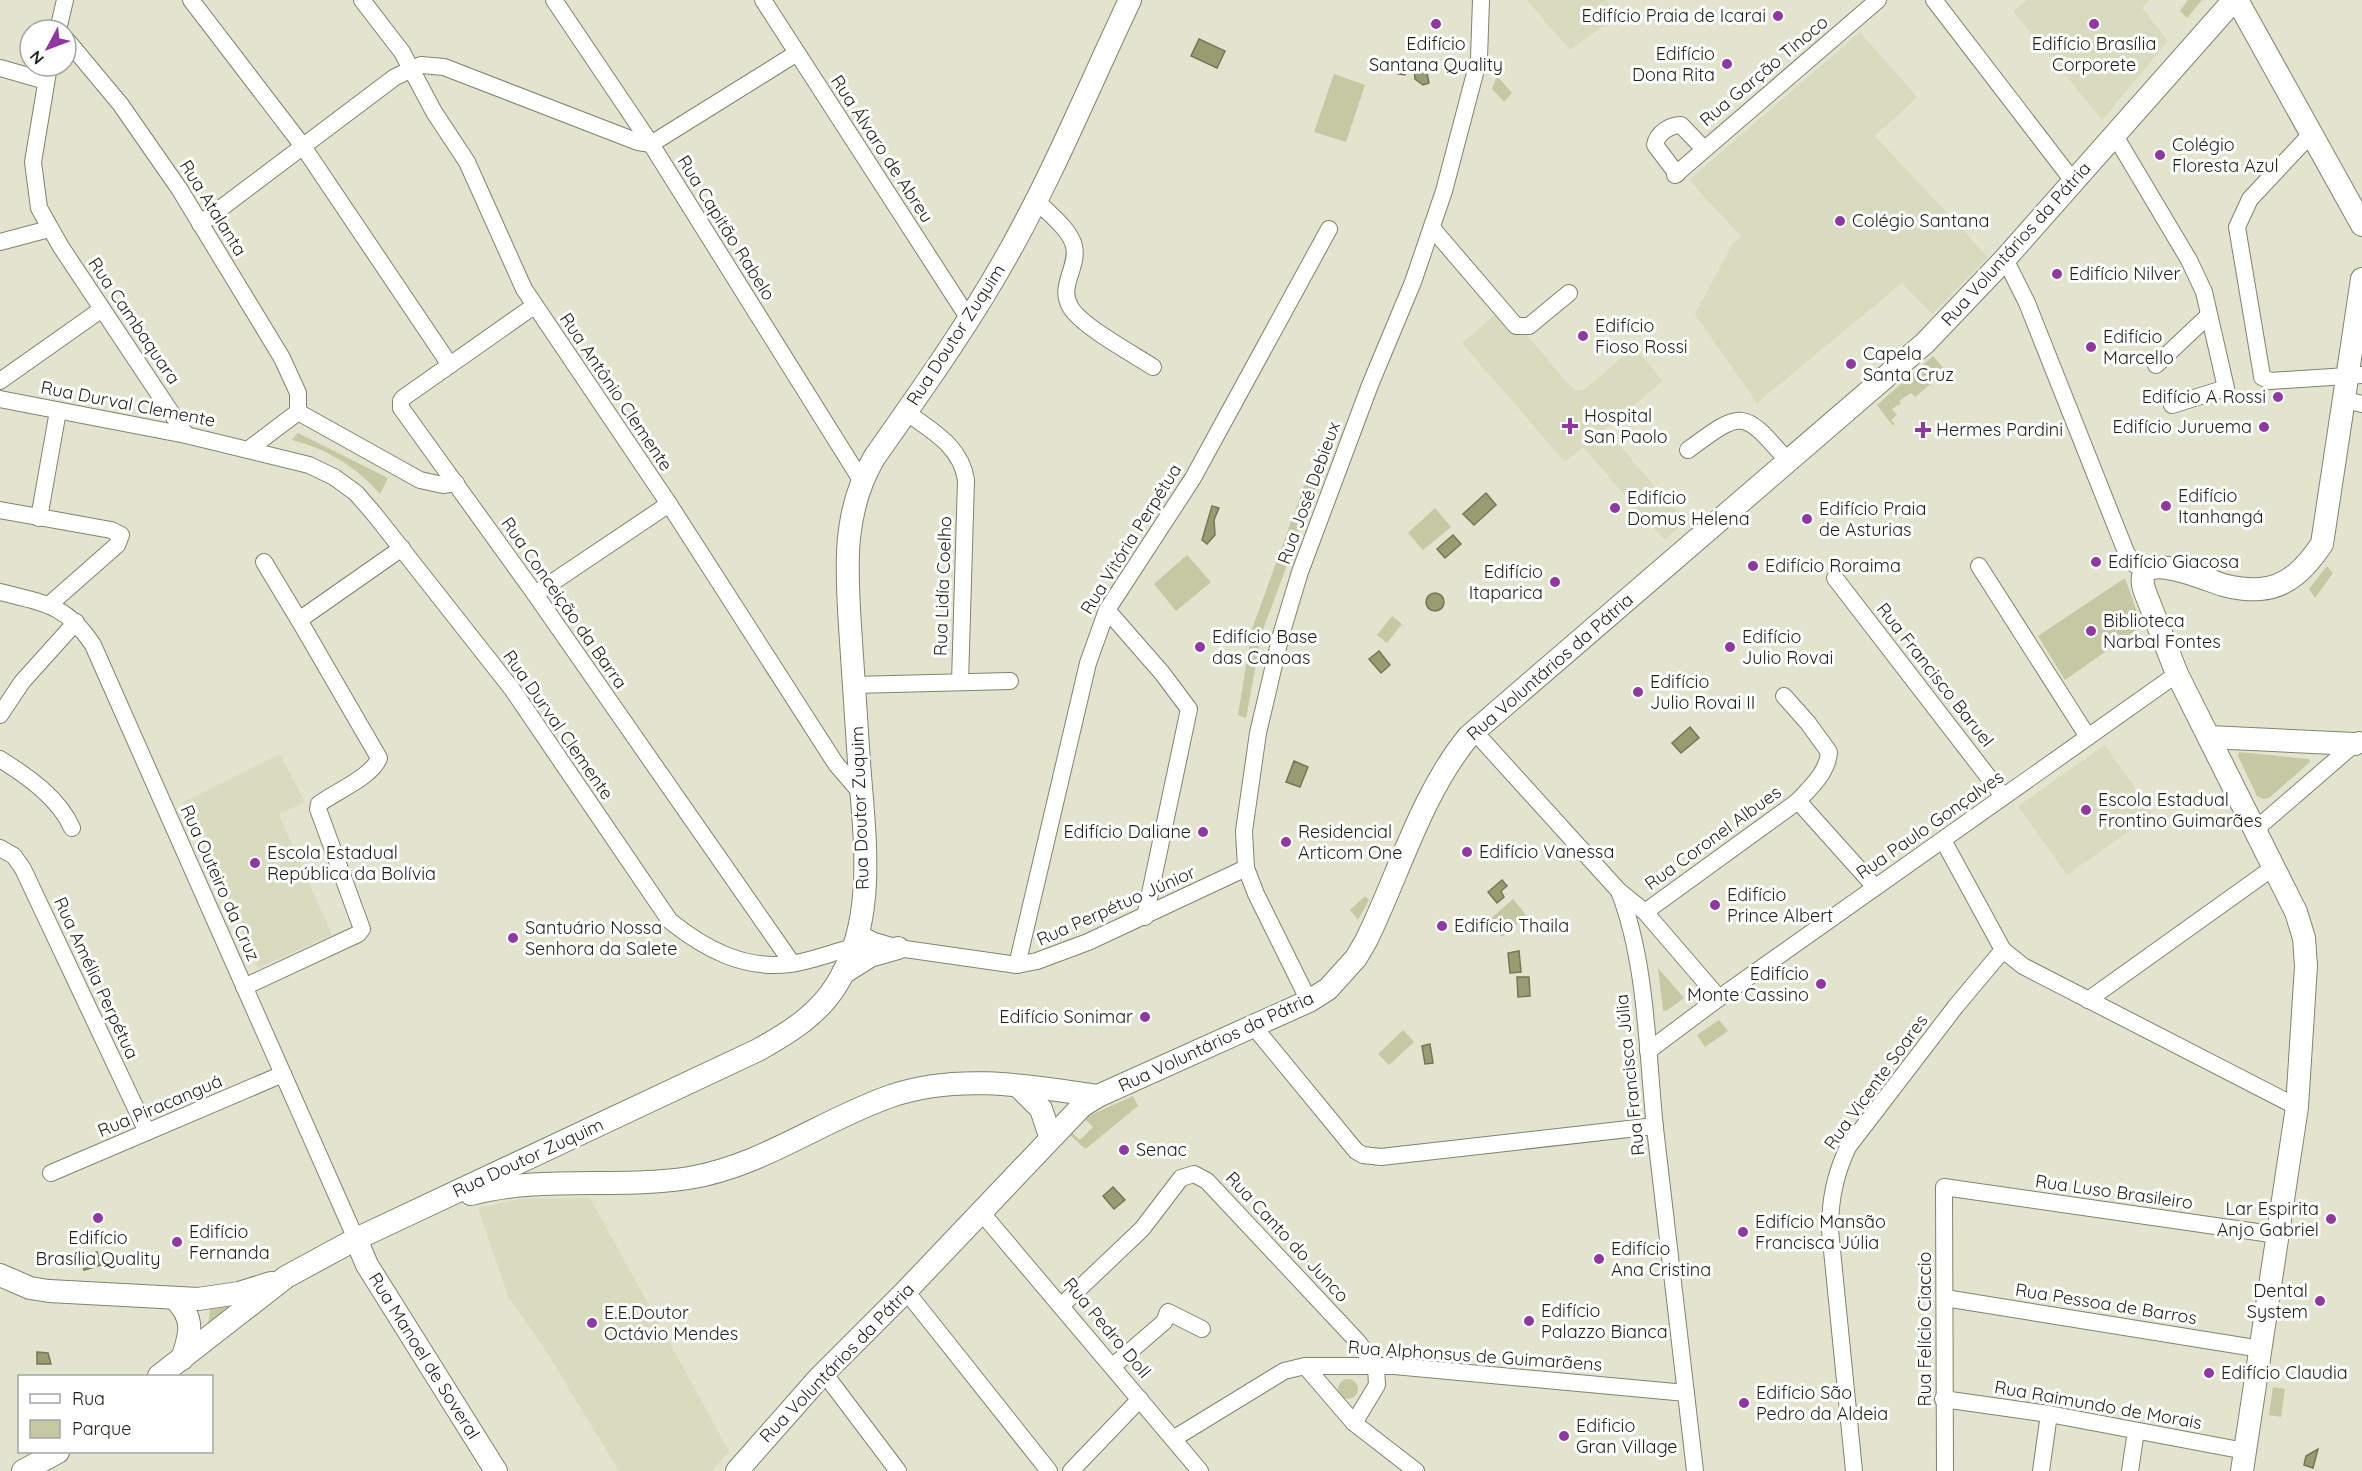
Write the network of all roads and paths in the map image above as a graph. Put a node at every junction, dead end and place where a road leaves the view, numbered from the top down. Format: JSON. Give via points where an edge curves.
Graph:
{"nodes":[{"id":1,"x":65,"y":0,"type":"edge"},
{"id":2,"x":191,"y":0,"type":"edge"},
{"id":3,"x":362,"y":0,"type":"edge"},
{"id":4,"x":555,"y":0,"type":"edge"},
{"id":5,"x":763,"y":0,"type":"edge"},
{"id":6,"x":1130,"y":0,"type":"edge"},
{"id":7,"x":1481,"y":0,"type":"edge"},
{"id":8,"x":1878,"y":0,"type":"edge"},
{"id":9,"x":1934,"y":0,"type":"edge"},
{"id":10,"x":2236,"y":0,"type":"edge"},
{"id":11,"x":61,"y":18,"type":"edge"},
{"id":12,"x":78,"y":53,"type":"edge"},
{"id":13,"x":797,"y":53,"type":"junction"},
{"id":14,"x":411,"y":67,"type":"junction"},
{"id":15,"x":0,"y":68,"type":"edge"},
{"id":16,"x":18,"y":70,"type":"edge"},
{"id":17,"x":47,"y":78,"type":"edge"},
{"id":18,"x":2114,"y":134,"type":"junction"},
{"id":19,"x":2311,"y":134,"type":"junction"},
{"id":20,"x":651,"y":144,"type":"junction"},
{"id":21,"x":302,"y":146,"type":"junction"},
{"id":22,"x":1704,"y":149,"type":"junction"},
{"id":23,"x":2073,"y":181,"type":"junction"},
{"id":24,"x":1036,"y":200,"type":"junction"},
{"id":25,"x":200,"y":224,"type":"junction"},
{"id":26,"x":2362,"y":225,"type":"edge"},
{"id":27,"x":1432,"y":228,"type":"junction"},
{"id":28,"x":50,"y":229,"type":"junction"},
{"id":29,"x":1329,"y":229,"type":"dead end"},
{"id":30,"x":0,"y":242,"type":"edge"},
{"id":31,"x":2005,"y":259,"type":"junction"},
{"id":32,"x":2362,"y":279,"type":"edge"},
{"id":33,"x":1569,"y":293,"type":"dead end"},
{"id":34,"x":534,"y":306,"type":"junction"},
{"id":35,"x":102,"y":309,"type":"junction"},
{"id":36,"x":2210,"y":315,"type":"junction"},
{"id":37,"x":969,"y":319,"type":"junction"},
{"id":38,"x":450,"y":365,"type":"junction"},
{"id":39,"x":2156,"y":365,"type":"dead end"},
{"id":40,"x":1153,"y":367,"type":"dead end"},
{"id":41,"x":2355,"y":376,"type":"edge"},
{"id":42,"x":0,"y":381,"type":"edge"},
{"id":43,"x":0,"y":399,"type":"edge"},
{"id":44,"x":2352,"y":402,"type":"edge"},
{"id":45,"x":2172,"y":405,"type":"dead end"},
{"id":46,"x":58,"y":411,"type":"junction"},
{"id":47,"x":298,"y":412,"type":"junction"},
{"id":48,"x":906,"y":412,"type":"junction"},
{"id":49,"x":186,"y":435,"type":"junction"},
{"id":50,"x":249,"y":449,"type":"junction"},
{"id":51,"x":1688,"y":450,"type":"dead end"},
{"id":52,"x":1787,"y":460,"type":"junction"},
{"id":53,"x":861,"y":480,"type":"junction"},
{"id":54,"x":456,"y":483,"type":"junction"},
{"id":55,"x":669,"y":504,"type":"junction"},
{"id":56,"x":0,"y":510,"type":"edge"},
{"id":57,"x":39,"y":518,"type":"junction"},
{"id":58,"x":402,"y":548,"type":"junction"},
{"id":59,"x":264,"y":562,"type":"dead end"},
{"id":60,"x":1979,"y":566,"type":"dead end"},
{"id":61,"x":2146,"y":571,"type":"junction"},
{"id":62,"x":1835,"y":578,"type":"dead end"},
{"id":63,"x":0,"y":592,"type":"edge"},
{"id":64,"x":535,"y":594,"type":"junction"},
{"id":65,"x":50,"y":604,"type":"junction"},
{"id":66,"x":1107,"y":610,"type":"junction"},
{"id":67,"x":300,"y":620,"type":"junction"},
{"id":68,"x":76,"y":622,"type":"junction"},
{"id":69,"x":2177,"y":674,"type":"junction"},
{"id":70,"x":1010,"y":681,"type":"dead end"},
{"id":71,"x":960,"y":682,"type":"junction"},
{"id":72,"x":854,"y":685,"type":"junction"},
{"id":73,"x":1784,"y":696,"type":"dead end"},
{"id":74,"x":0,"y":715,"type":"edge"},
{"id":75,"x":1474,"y":731,"type":"junction"},
{"id":76,"x":2088,"y":736,"type":"junction"},
{"id":77,"x":2209,"y":737,"type":"junction"},
{"id":78,"x":2358,"y":741,"type":"edge"},
{"id":79,"x":0,"y":759,"type":"edge"},
{"id":80,"x":861,"y":794,"type":"junction"},
{"id":81,"x":2003,"y":796,"type":"junction"},
{"id":82,"x":1798,"y":801,"type":"junction"},
{"id":83,"x":72,"y":828,"type":"dead end"},
{"id":84,"x":2256,"y":829,"type":"junction"},
{"id":85,"x":1943,"y":840,"type":"junction"},
{"id":86,"x":0,"y":848,"type":"edge"},
{"id":87,"x":2274,"y":867,"type":"junction"},
{"id":88,"x":1246,"y":868,"type":"junction"},
{"id":89,"x":1875,"y":887,"type":"junction"},
{"id":90,"x":1619,"y":891,"type":"junction"},
{"id":91,"x":1645,"y":912,"type":"junction"},
{"id":92,"x":1145,"y":917,"type":"junction"},
{"id":93,"x":1664,"y":934,"type":"junction"},
{"id":94,"x":856,"y":940,"type":"junction"},
{"id":95,"x":898,"y":948,"type":"junction"},
{"id":96,"x":1635,"y":949,"type":"junction"},
{"id":97,"x":2003,"y":950,"type":"junction"},
{"id":98,"x":792,"y":963,"type":"junction"},
{"id":99,"x":1017,"y":965,"type":"junction"},
{"id":100,"x":843,"y":973,"type":"junction"},
{"id":101,"x":244,"y":987,"type":"junction"},
{"id":102,"x":1719,"y":998,"type":"junction"},
{"id":103,"x":2088,"y":1000,"type":"junction"},
{"id":104,"x":1310,"y":1001,"type":"junction"},
{"id":105,"x":1254,"y":1027,"type":"junction"},
{"id":106,"x":1648,"y":1051,"type":"junction"},
{"id":107,"x":283,"y":1074,"type":"junction"},
{"id":108,"x":1019,"y":1087,"type":"junction"},
{"id":109,"x":1098,"y":1096,"type":"junction"},
{"id":110,"x":2297,"y":1107,"type":"junction"},
{"id":111,"x":1655,"y":1126,"type":"junction"},
{"id":112,"x":147,"y":1132,"type":"junction"},
{"id":113,"x":1050,"y":1136,"type":"junction"},
{"id":114,"x":51,"y":1173,"type":"dead end"},
{"id":115,"x":1944,"y":1187,"type":"joint"},
{"id":116,"x":455,"y":1192,"type":"junction"},
{"id":117,"x":981,"y":1212,"type":"junction"},
{"id":118,"x":2278,"y":1235,"type":"junction"},
{"id":119,"x":356,"y":1239,"type":"junction"},
{"id":120,"x":0,"y":1275,"type":"edge"},
{"id":121,"x":286,"y":1277,"type":"junction"},
{"id":122,"x":906,"y":1291,"type":"junction"},
{"id":123,"x":174,"y":1298,"type":"junction"},
{"id":124,"x":1945,"y":1298,"type":"junction"},
{"id":125,"x":1062,"y":1305,"type":"junction"},
{"id":126,"x":1203,"y":1329,"type":"dead end"},
{"id":127,"x":2261,"y":1349,"type":"junction"},
{"id":128,"x":182,"y":1359,"type":"junction"},
{"id":129,"x":1113,"y":1366,"type":"junction"},
{"id":130,"x":1305,"y":1366,"type":"junction"},
{"id":131,"x":1376,"y":1366,"type":"junction"},
{"id":132,"x":824,"y":1372,"type":"junction"},
{"id":133,"x":162,"y":1375,"type":"edge"},
{"id":134,"x":1686,"y":1393,"type":"junction"},
{"id":135,"x":1140,"y":1399,"type":"junction"},
{"id":136,"x":1943,"y":1399,"type":"junction"},
{"id":137,"x":2049,"y":1414,"type":"junction"},
{"id":138,"x":1354,"y":1423,"type":"junction"},
{"id":139,"x":2136,"y":1431,"type":"junction"},
{"id":140,"x":1173,"y":1439,"type":"junction"},
{"id":141,"x":56,"y":1453,"type":"edge"},
{"id":142,"x":2244,"y":1461,"type":"edge"},
{"id":143,"x":23,"y":1471,"type":"edge"},
{"id":144,"x":496,"y":1471,"type":"edge"},
{"id":145,"x":737,"y":1471,"type":"edge"},
{"id":146,"x":898,"y":1471,"type":"edge"},
{"id":147,"x":1049,"y":1471,"type":"edge"},
{"id":148,"x":1071,"y":1471,"type":"edge"},
{"id":149,"x":1200,"y":1471,"type":"edge"},
{"id":150,"x":1416,"y":1471,"type":"edge"},
{"id":151,"x":1695,"y":1471,"type":"edge"},
{"id":152,"x":1854,"y":1471,"type":"edge"},
{"id":153,"x":1945,"y":1471,"type":"edge"},
{"id":154,"x":2041,"y":1471,"type":"edge"},
{"id":155,"x":2130,"y":1471,"type":"edge"}],
"edges":[{"from":1,"to":11,"type":"street"},
{"from":2,"to":21,"type":"street"},
{"from":3,"to":14,"type":"street","name":"Rua Antônio Clemente"},
{"from":4,"to":20,"type":"street","name":"Rua Capitão Rabelo"},
{"from":5,"to":13,"type":"street","name":"Rua Álvaro de Abreu"},
{"from":6,"to":24,"type":"main road","name":"Rua Doutor Zuquim"},
{"from":7,"to":27,"type":"street","name":"Rua José Debieux","via":[[1482,34],[1474,87]]},
{"from":8,"to":22,"type":"street","name":"Rua Garção Tinoco"},
{"from":9,"to":23,"type":"street"},
{"from":10,"to":18,"type":"main road","name":"Rua Voluntários da Pátria"},
{"from":10,"to":19,"type":"main road"},
{"from":12,"to":25,"type":"street","name":"Rua Atalanta","via":[[121,105]]},
{"from":13,"to":20,"type":"street"},
{"from":13,"to":37,"type":"street","name":"Rua Álvaro de Abreu"},
{"from":14,"to":20,"type":"street","via":[[444,68]]},
{"from":14,"to":21,"type":"street"},
{"from":14,"to":34,"type":"street","name":"Rua Antônio Clemente","via":[[471,170],[504,249]]},
{"from":15,"to":16,"type":"street"},
{"from":17,"to":28,"type":"street","name":"Rua Cambaquara","via":[[33,162],[39,208]]},
{"from":18,"to":23,"type":"main road","name":"Rua Voluntários da Pátria"},
{"from":18,"to":36,"type":"street","via":[[2189,260]]},
{"from":19,"to":26,"type":"main road"},
{"from":19,"to":41,"type":"street","via":[[2250,199],[2237,227],[2262,377],[2270,381]]},
{"from":20,"to":53,"type":"street","name":"Rua Capitão Rabelo"},
{"from":21,"to":25,"type":"street"},
{"from":21,"to":38,"type":"street"},
{"from":22,"to":22,"type":"street","name":"Rua Garção Tinoco","via":[[1676,174],[1655,145],[1663,132],[1681,125]]},
{"from":23,"to":31,"type":"main road","name":"Rua Voluntários da Pátria"},
{"from":24,"to":37,"type":"main road","name":"Rua Doutor Zuquim"},
{"from":24,"to":40,"type":"street","via":[[1074,245],[1065,290],[1070,307],[1082,320]]},
{"from":25,"to":47,"type":"street","name":"Rua Atalanta","via":[[286,366],[298,393]]},
{"from":27,"to":33,"type":"street","via":[[1516,326],[1529,326]]},
{"from":27,"to":88,"type":"street","name":"Rua José Debieux","via":[[1334,476],[1281,635],[1258,733],[1244,831]]},
{"from":28,"to":30,"type":"street"},
{"from":28,"to":35,"type":"street","name":"Rua Cambaquara"},
{"from":29,"to":66,"type":"street","name":"Rua Vitória Perpétua","via":[[1192,478]]},
{"from":31,"to":52,"type":"main road","name":"Rua Voluntários da Pátria","via":[[1925,343]]},
{"from":31,"to":61,"type":"street","via":[[2027,303],[2126,552],[2134,564]]},
{"from":32,"to":41,"type":"main road"},
{"from":34,"to":38,"type":"street","name":"Rua Conceição da Barra"},
{"from":34,"to":55,"type":"street","name":"Rua Antônio Clemente"},
{"from":35,"to":42,"type":"street"},
{"from":35,"to":49,"type":"street","name":"Rua Cambaquara"},
{"from":36,"to":39,"type":"street"},
{"from":36,"to":45,"type":"street","via":[[2226,388]]},
{"from":37,"to":48,"type":"main road","name":"Rua Doutor Zuquim"},
{"from":38,"to":54,"type":"street","name":"Rua Conceição da Barra","via":[[400,404]]},
{"from":41,"to":44,"type":"main road"},
{"from":43,"to":46,"type":"street","name":"Rua Durval Clemente"},
{"from":44,"to":61,"type":"main road","via":[[2322,544],[2306,567],[2287,581],[2261,590],[2226,586],[2167,566]]},
{"from":46,"to":49,"type":"street","name":"Rua Durval Clemente"},
{"from":46,"to":57,"type":"street"},
{"from":47,"to":50,"type":"street"},
{"from":47,"to":54,"type":"street","via":[[420,480],[443,485]]},
{"from":48,"to":53,"type":"main road","name":"Rua Doutor Zuquim"},
{"from":48,"to":71,"type":"street","name":"Rua Lidía Coelho","via":[[955,450],[965,468]]},
{"from":49,"to":50,"type":"street","name":"Rua Durval Clemente"},
{"from":50,"to":58,"type":"street","name":"Rua Durval Clemente","via":[[309,465],[334,477],[356,493]]},
{"from":51,"to":52,"type":"street","via":[[1724,424],[1742,419],[1755,424]]},
{"from":52,"to":75,"type":"main road","name":"Rua Voluntários da Pátria"},
{"from":53,"to":72,"type":"main road","name":"Rua Doutor Zuquim","via":[[852,507],[847,553]]},
{"from":54,"to":64,"type":"street","name":"Rua Conceição da Barra"},
{"from":55,"to":64,"type":"street"},
{"from":55,"to":80,"type":"street","name":"Rua Antônio Clemente","via":[[836,764]]},
{"from":56,"to":57,"type":"street"},
{"from":57,"to":65,"type":"street","via":[[111,530],[119,532],[122,538]]},
{"from":58,"to":67,"type":"street"},
{"from":58,"to":98,"type":"street","name":"Rua Durval Clemente","via":[[512,689],[670,921],[692,939],[747,962]]},
{"from":59,"to":67,"type":"street"},
{"from":60,"to":76,"type":"street"},
{"from":61,"to":69,"type":"main road","via":[[2142,585]]},
{"from":62,"to":81,"type":"street","name":"Rua Francisco Baruel"},
{"from":63,"to":65,"type":"street","name":"Rua Outeiro da Cruz"},
{"from":64,"to":98,"type":"street","name":"Rua Conceição da Barra"},
{"from":65,"to":68,"type":"street","name":"Rua Outeiro da Cruz"},
{"from":66,"to":92,"type":"street","via":[[1189,709]]},
{"from":66,"to":99,"type":"street","name":"Rua Vitória Perpétua","via":[[1088,663]]},
{"from":67,"to":101,"type":"street","via":[[379,758],[377,764],[319,804],[318,809],[362,928],[358,934]]},
{"from":68,"to":74,"type":"street","via":[[16,689]]},
{"from":68,"to":101,"type":"street","name":"Rua Outeiro da Cruz","via":[[93,645],[119,700]]},
{"from":69,"to":76,"type":"street","name":"Rua Paulo Gonçalves"},
{"from":69,"to":77,"type":"main road"},
{"from":70,"to":71,"type":"street"},
{"from":71,"to":72,"type":"street","name":"Rua Lidía Coelho"},
{"from":72,"to":80,"type":"main road","name":"Rua Doutor Zuquim"},
{"from":73,"to":82,"type":"street","via":[[1829,752],[1821,774]]},
{"from":75,"to":90,"type":"street","name":"Rua Francisca Júlia"},
{"from":75,"to":104,"type":"main road","name":"Rua Voluntários da Pátria","via":[[1453,756],[1440,780],[1356,958],[1328,989]]},
{"from":76,"to":81,"type":"street","name":"Rua Paulo Gonçalves"},
{"from":77,"to":78,"type":"main road"},
{"from":77,"to":84,"type":"main road"},
{"from":78,"to":84,"type":"street"},
{"from":79,"to":83,"type":"street","via":[[47,794]]},
{"from":80,"to":94,"type":"main road","name":"Rua Doutor Zuquim","via":[[864,886]]},
{"from":81,"to":85,"type":"street","name":"Rua Paulo Gonçalves"},
{"from":82,"to":89,"type":"street","name":"Rua Coronel Albues"},
{"from":82,"to":91,"type":"street","name":"Rua Coronel Albues"},
{"from":84,"to":87,"type":"main road"},
{"from":85,"to":89,"type":"street","name":"Rua Paulo Gonçalves"},
{"from":85,"to":97,"type":"street"},
{"from":86,"to":112,"type":"street","name":"Rua Amélia Perpétua","via":[[14,856],[23,869]]},
{"from":87,"to":103,"type":"street"},
{"from":87,"to":110,"type":"main road","via":[[2304,938],[2306,966]]},
{"from":88,"to":92,"type":"street","name":"Rua Perpétuo Júnior"},
{"from":88,"to":104,"type":"street","name":"Rua José Debieux"},
{"from":89,"to":102,"type":"street","name":"Rua Paulo Gonçalves"},
{"from":90,"to":91,"type":"street"},
{"from":90,"to":96,"type":"street","name":"Rua Francisca Júlia"},
{"from":91,"to":93,"type":"street"},
{"from":92,"to":99,"type":"street","name":"Rua Perpétuo Júnior","via":[[1056,955]]},
{"from":93,"to":96,"type":"street"},
{"from":93,"to":102,"type":"street"},
{"from":94,"to":95,"type":"street","name":"Rua Perpétuo Júnior"},
{"from":94,"to":98,"type":"street","name":"Rua Durval Clemente"},
{"from":94,"to":100,"type":"main road","name":"Rua Doutor Zuquim"},
{"from":95,"to":99,"type":"street","name":"Rua Perpétuo Júnior"},
{"from":95,"to":100,"type":"main road","via":[[870,956]]},
{"from":96,"to":106,"type":"street","name":"Rua Francisca Júlia"},
{"from":97,"to":103,"type":"street","via":[[2023,966]]},
{"from":97,"to":152,"type":"street","name":"Rua Vicente Soares","via":[[1848,1147],[1837,1171],[1830,1198],[1830,1230]]},
{"from":100,"to":116,"type":"main road","name":"Rua Doutor Zuquim","via":[[812,1014],[776,1040]]},
{"from":101,"to":107,"type":"street","name":"Rua Outeiro da Cruz"},
{"from":102,"to":106,"type":"street","name":"Rua Paulo Gonçalves"},
{"from":103,"to":110,"type":"street"},
{"from":104,"to":105,"type":"main road","name":"Rua Voluntários da Pátria"},
{"from":105,"to":109,"type":"main road","name":"Rua Voluntários da Pátria"},
{"from":105,"to":111,"type":"street","via":[[1363,1155]]},
{"from":106,"to":111,"type":"street","name":"Rua Francisca Júlia"},
{"from":107,"to":112,"type":"street","name":"Rua Piracanguá"},
{"from":107,"to":119,"type":"street","name":"Rua Outeiro da Cruz"},
{"from":108,"to":109,"type":"main road"},
{"from":108,"to":113,"type":"main road","via":[[1041,1109]]},
{"from":108,"to":116,"type":"main road","via":[[961,1082],[914,1089],[875,1102],[758,1158],[689,1178],[512,1186],[467,1195]]},
{"from":109,"to":113,"type":"main road","name":"Rua Voluntários da Pátria"},
{"from":110,"to":118,"type":"main road"},
{"from":111,"to":134,"type":"street","name":"Rua Francisca Júlia"},
{"from":112,"to":114,"type":"street","name":"Rua Piracanguá"},
{"from":113,"to":117,"type":"main road","name":"Rua Voluntários da Pátria"},
{"from":115,"to":118,"type":"street","name":"Rua Luso Brasileiro"},
{"from":115,"to":124,"type":"street","name":"Rua Felício Ciaccio"},
{"from":116,"to":119,"type":"main road","name":"Rua Doutor Zuquim"},
{"from":117,"to":122,"type":"main road","name":"Rua Voluntários da Pátria"},
{"from":117,"to":125,"type":"street","name":"Rua Pedro Doll"},
{"from":118,"to":127,"type":"main road"},
{"from":119,"to":121,"type":"main road","name":"Rua Doutor Zuquim"},
{"from":119,"to":144,"type":"main road","name":"Rua Manoel de Soveral","via":[[367,1264]]},
{"from":120,"to":123,"type":"main road","via":[[49,1291]]},
{"from":121,"to":123,"type":"main road","via":[[217,1297]]},
{"from":121,"to":128,"type":"main road","name":"Rua Doutor Zuquim"},
{"from":122,"to":132,"type":"main road","name":"Rua Voluntários da Pátria"},
{"from":122,"to":147,"type":"street"},
{"from":123,"to":128,"type":"main road","via":[[187,1313],[191,1326]]},
{"from":124,"to":127,"type":"street","name":"Rua Pessoa de Barros"},
{"from":124,"to":136,"type":"street","name":"Rua Felício Ciaccio"},
{"from":125,"to":129,"type":"street","name":"Rua Pedro Doll"},
{"from":125,"to":131,"type":"street","name":"Rua Canto do Junco","via":[[1142,1229],[1181,1178],[1194,1174],[1228,1202]]},
{"from":126,"to":129,"type":"street","via":[[1168,1312],[1164,1322]]},
{"from":127,"to":142,"type":"main road"},
{"from":128,"to":133,"type":"main road","name":"Rua Doutor Zuquim"},
{"from":129,"to":135,"type":"street","name":"Rua Pedro Doll"},
{"from":130,"to":131,"type":"street","name":"Rua Alphonsus de Guimarãens"},
{"from":130,"to":138,"type":"street"},
{"from":130,"to":140,"type":"street","name":"Rua Alphonsus de Guimarãens","via":[[1275,1376]]},
{"from":131,"to":134,"type":"street","name":"Rua Alphonsus de Guimarãens"},
{"from":131,"to":138,"type":"street","via":[[1375,1390]]},
{"from":132,"to":145,"type":"main road","name":"Rua Voluntários da Pátria"},
{"from":132,"to":146,"type":"street"},
{"from":134,"to":151,"type":"street","name":"Rua Francisca Júlia"},
{"from":135,"to":140,"type":"street","name":"Rua Pedro Doll"},
{"from":135,"to":148,"type":"street"},
{"from":136,"to":137,"type":"street","name":"Rua Raimundo de Morais"},
{"from":136,"to":153,"type":"street","name":"Rua Felício Ciaccio"},
{"from":137,"to":139,"type":"street","name":"Rua Raimundo de Morais"},
{"from":137,"to":154,"type":"street"},
{"from":138,"to":150,"type":"street"},
{"from":139,"to":142,"type":"street","name":"Rua Raimundo de Morais"},
{"from":139,"to":155,"type":"street"},
{"from":140,"to":149,"type":"street","name":"Rua Pedro Doll"},
{"from":141,"to":143,"type":"main road"}]}
